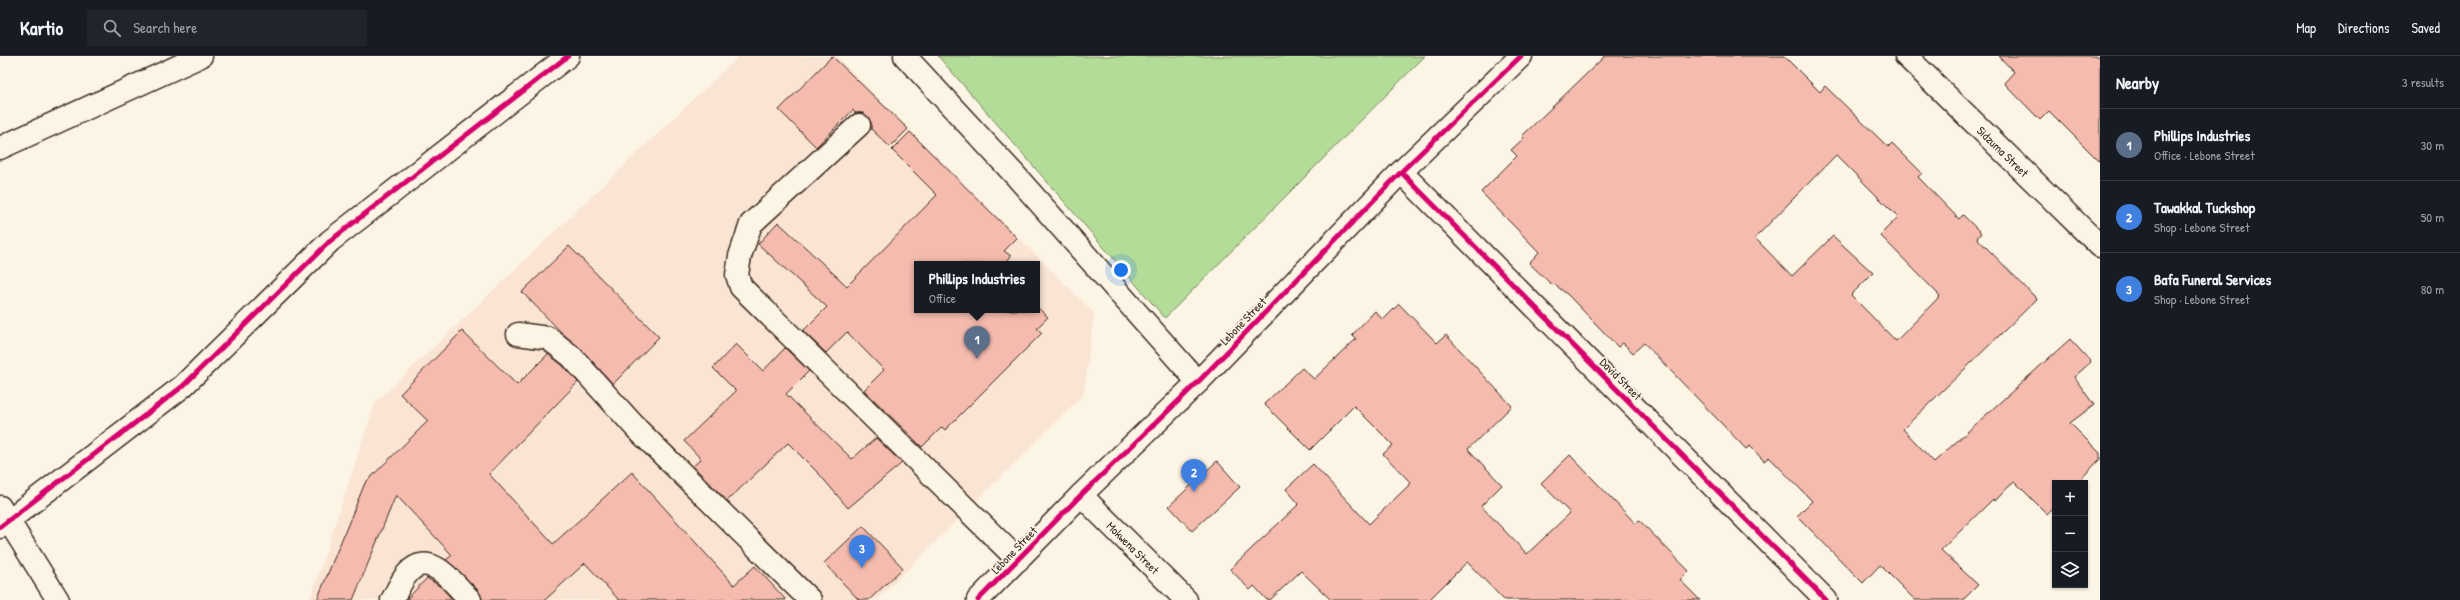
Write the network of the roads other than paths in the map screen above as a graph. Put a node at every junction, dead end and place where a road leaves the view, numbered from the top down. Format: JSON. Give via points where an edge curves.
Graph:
{"nodes":[{"id":1,"x":201,"y":56,"type":"edge"},
{"id":2,"x":568,"y":56,"type":"edge"},
{"id":3,"x":905,"y":56,"type":"edge"},
{"id":4,"x":1521,"y":56,"type":"edge"},
{"id":5,"x":1906,"y":56,"type":"edge"},
{"id":6,"x":859,"y":125,"type":"dead end"},
{"id":7,"x":0,"y":148,"type":"edge"},
{"id":8,"x":1401,"y":172,"type":"junction"},
{"id":9,"x":2100,"y":246,"type":"edge"},
{"id":10,"x":518,"y":334,"type":"dead end"},
{"id":11,"x":1198,"y":382,"type":"junction"},
{"id":12,"x":1081,"y":495,"type":"junction"},
{"id":13,"x":3,"y":518,"type":"edge"},
{"id":14,"x":1018,"y":560,"type":"junction"},
{"id":15,"x":58,"y":600,"type":"edge"},
{"id":16,"x":392,"y":600,"type":"edge"},
{"id":17,"x":470,"y":600,"type":"edge"},
{"id":18,"x":810,"y":600,"type":"edge"},
{"id":19,"x":978,"y":600,"type":"edge"},
{"id":20,"x":1186,"y":600,"type":"edge"},
{"id":21,"x":1826,"y":600,"type":"edge"}],
"edges":[{"from":1,"to":7,"type":"street"},
{"from":2,"to":13,"type":"street","via":[[330,241],[183,386]]},
{"from":3,"to":11,"type":"street","via":[[1015,175]]},
{"from":4,"to":8,"type":"street","name":"Lebone Street"},
{"from":5,"to":9,"type":"street","name":"Sidzuma Street"},
{"from":6,"to":14,"type":"street","via":[[751,224],[740,256],[737,276],[741,287]]},
{"from":8,"to":11,"type":"street","name":"Lebone Street"},
{"from":8,"to":21,"type":"street","name":"David Street"},
{"from":10,"to":18,"type":"street","via":[[548,338],[570,356],[637,429]]},
{"from":11,"to":12,"type":"street","name":"Lebone Street"},
{"from":12,"to":14,"type":"street","name":"Lebone Street"},
{"from":12,"to":20,"type":"street","name":"Mokwena Street"},
{"from":13,"to":15,"type":"street"},
{"from":14,"to":19,"type":"street","name":"Lebone Street"},
{"from":16,"to":17,"type":"street","via":[[407,573],[416,566],[426,565],[442,570]]}]}
